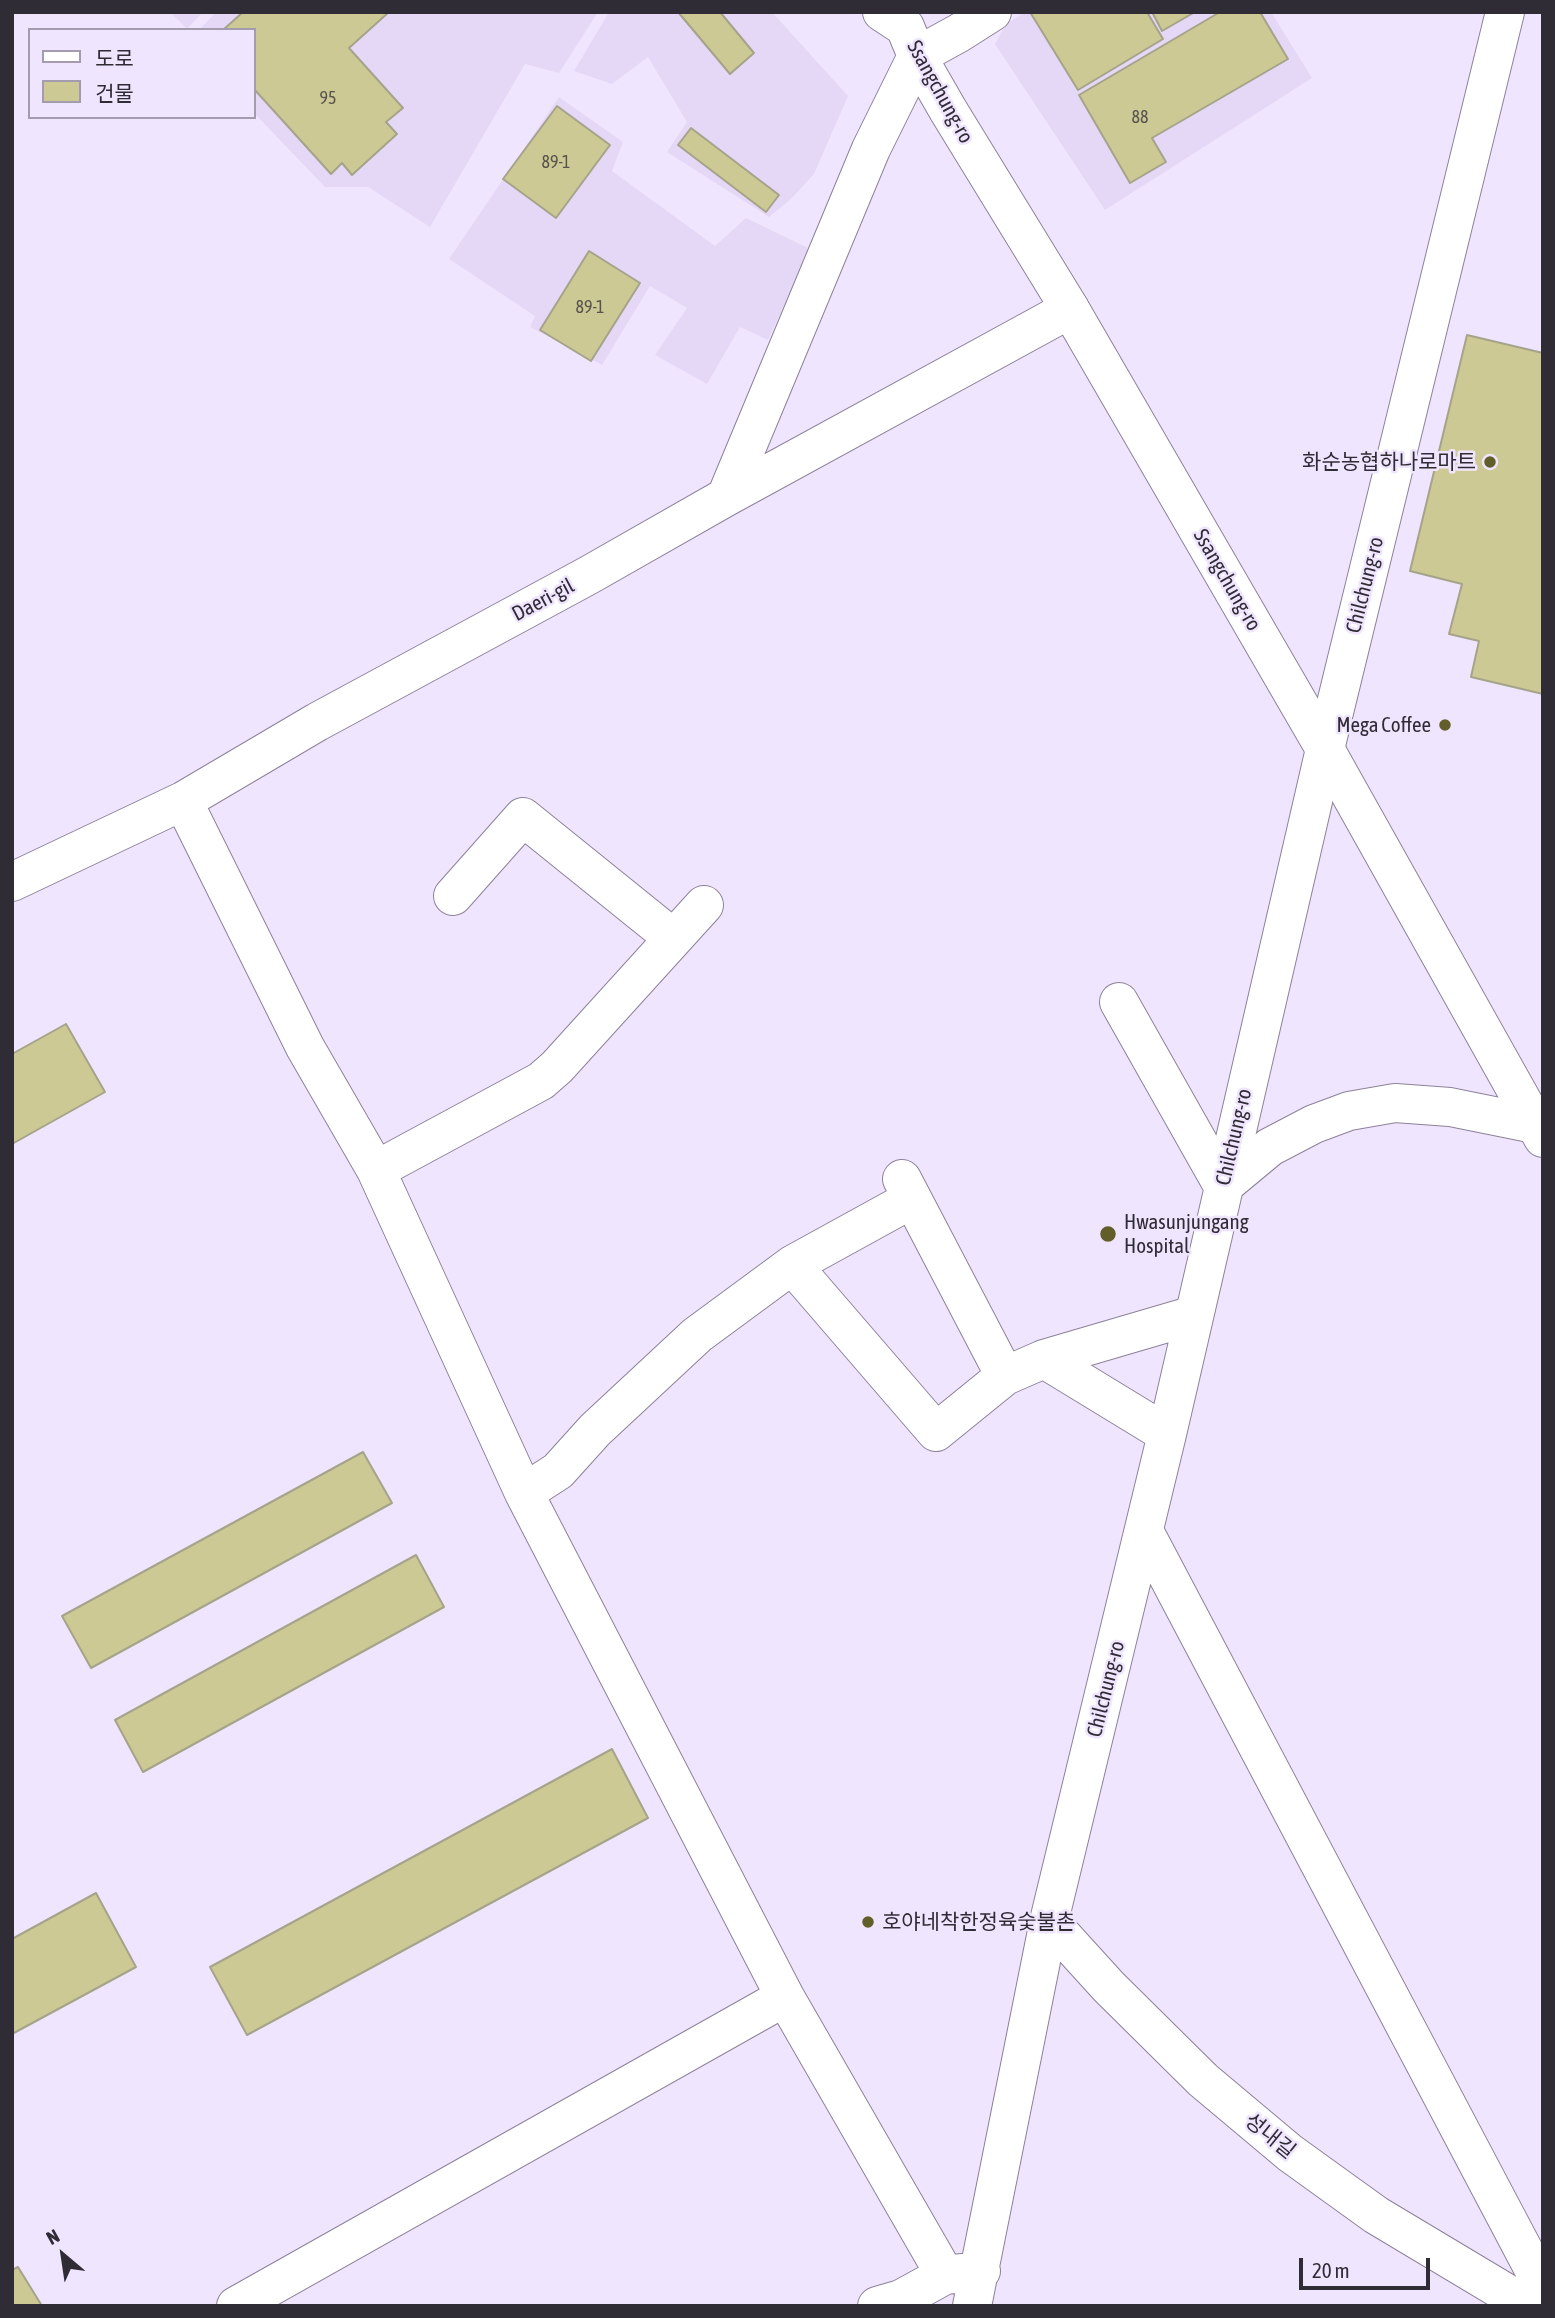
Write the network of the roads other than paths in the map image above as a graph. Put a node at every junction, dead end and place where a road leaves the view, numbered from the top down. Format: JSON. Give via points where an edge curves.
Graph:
{"nodes":[{"id":1,"x":992,"y":12,"type":"edge"},
{"id":2,"x":1504,"y":12,"type":"edge"},
{"id":3,"x":903,"y":27,"type":"edge"},
{"id":4,"x":1070,"y":309,"type":"junction"},
{"id":5,"x":726,"y":497,"type":"junction"},
{"id":6,"x":1325,"y":749,"type":"junction"},
{"id":7,"x":183,"y":801,"type":"junction"},
{"id":8,"x":12,"y":882,"type":"edge"},
{"id":9,"x":453,"y":897,"type":"dead end"},
{"id":10,"x":704,"y":905,"type":"dead end"},
{"id":11,"x":673,"y":938,"type":"junction"},
{"id":12,"x":1119,"y":1002,"type":"dead end"},
{"id":13,"x":1540,"y":1127,"type":"edge"},
{"id":14,"x":376,"y":1170,"type":"junction"},
{"id":15,"x":1223,"y":1186,"type":"junction"},
{"id":16,"x":792,"y":1265,"type":"junction"},
{"id":17,"x":1194,"y":1315,"type":"junction"},
{"id":18,"x":1044,"y":1359,"type":"junction"},
{"id":19,"x":1005,"y":1376,"type":"junction"},
{"id":20,"x":1167,"y":1434,"type":"junction"},
{"id":21,"x":524,"y":1493,"type":"junction"},
{"id":22,"x":1144,"y":1531,"type":"junction"},
{"id":23,"x":1049,"y":1921,"type":"junction"},
{"id":24,"x":785,"y":1997,"type":"junction"},
{"id":25,"x":966,"y":2284,"type":"edge"},
{"id":26,"x":1543,"y":2287,"type":"edge"},
{"id":27,"x":236,"y":2306,"type":"edge"},
{"id":28,"x":877,"y":2306,"type":"edge"},
{"id":29,"x":1528,"y":2306,"type":"edge"}],
"edges":[{"from":1,"to":3,"type":"street","via":[[959,33]]},
{"from":2,"to":6,"type":"street","name":"Chilchung-ro"},
{"from":3,"to":4,"type":"street","name":"Ssangchung-ro"},
{"from":3,"to":5,"type":"street","via":[[871,149]]},
{"from":4,"to":5,"type":"street","name":"Daeri-gil"},
{"from":4,"to":6,"type":"street","name":"Ssangchung-ro"},
{"from":5,"to":7,"type":"street","name":"Daeri-gil"},
{"from":6,"to":13,"type":"street","name":"Ssangchung-ro"},
{"from":6,"to":15,"type":"street","name":"Chilchung-ro"},
{"from":7,"to":8,"type":"street","name":"Daeri-gil"},
{"from":7,"to":14,"type":"street","via":[[305,1047]]},
{"from":9,"to":11,"type":"street","via":[[523,817]]},
{"from":10,"to":11,"type":"street"},
{"from":11,"to":14,"type":"street","via":[[541,1082]]},
{"from":12,"to":15,"type":"street"},
{"from":13,"to":15,"type":"street","via":[[1450,1107],[1395,1103],[1349,1111],[1270,1147]]},
{"from":14,"to":21,"type":"street"},
{"from":15,"to":17,"type":"street","name":"Chilchung-ro"},
{"from":16,"to":19,"type":"street","via":[[936,1432]]},
{"from":16,"to":19,"type":"street","via":[[907,1189]]},
{"from":16,"to":21,"type":"street","via":[[696,1335],[594,1430],[558,1471]]},
{"from":17,"to":18,"type":"street"},
{"from":17,"to":20,"type":"street","name":"Chilchung-ro"},
{"from":18,"to":19,"type":"street"},
{"from":18,"to":20,"type":"street"},
{"from":20,"to":22,"type":"street","name":"Chilchung-ro"},
{"from":21,"to":24,"type":"street"},
{"from":22,"to":23,"type":"street","name":"Chilchung-ro"},
{"from":22,"to":26,"type":"street"},
{"from":23,"to":25,"type":"street","name":"Chilchung-ro"},
{"from":23,"to":29,"type":"street","name":"성내길","via":[[1203,2080],[1290,2153],[1376,2216]]},
{"from":24,"to":25,"type":"street"},
{"from":24,"to":27,"type":"street"},
{"from":25,"to":28,"type":"street"}]}
